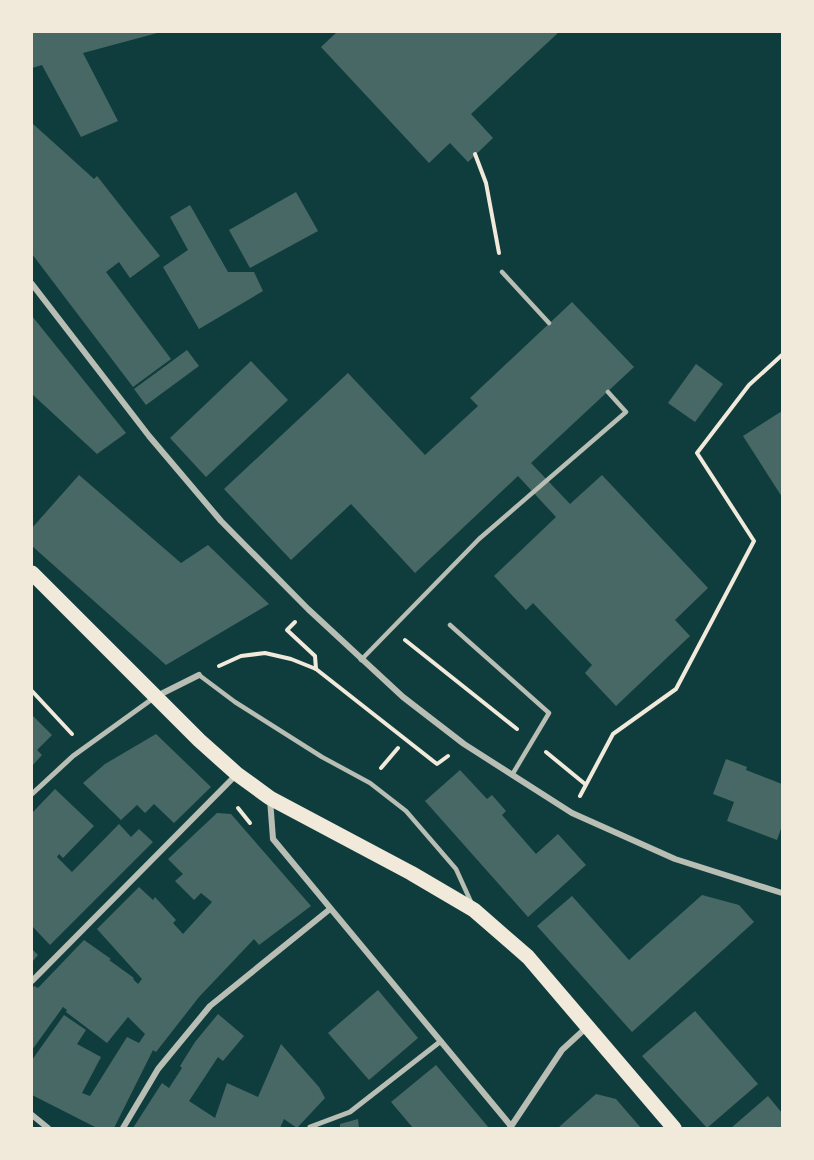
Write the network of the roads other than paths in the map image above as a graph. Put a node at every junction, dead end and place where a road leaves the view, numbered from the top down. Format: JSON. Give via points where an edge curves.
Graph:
{"nodes":[{"id":1,"x":502,"y":272,"type":"road end"},
{"id":2,"x":32,"y":284,"type":"edge"},
{"id":3,"x":549,"y":323,"type":"dead end"},
{"id":4,"x":608,"y":392,"type":"dead end"},
{"id":5,"x":32,"y":573,"type":"edge"},
{"id":6,"x":450,"y":625,"type":"dead end"},
{"id":7,"x":361,"y":660,"type":"junction"},
{"id":8,"x":199,"y":675,"type":"joint"},
{"id":9,"x":156,"y":696,"type":"junction"},
{"id":10,"x":237,"y":774,"type":"junction"},
{"id":11,"x":512,"y":776,"type":"junction"},
{"id":12,"x":32,"y":794,"type":"edge"},
{"id":13,"x":270,"y":798,"type":"junction"},
{"id":14,"x":783,"y":893,"type":"edge"},
{"id":15,"x":330,"y":909,"type":"junction"},
{"id":16,"x":474,"y":910,"type":"junction"},
{"id":17,"x":32,"y":981,"type":"edge"},
{"id":18,"x":587,"y":1026,"type":"junction"},
{"id":19,"x":441,"y":1041,"type":"junction"},
{"id":20,"x":32,"y":1115,"type":"edge"},
{"id":21,"x":310,"y":1127,"type":"edge"},
{"id":22,"x":510,"y":1127,"type":"edge"},
{"id":23,"x":48,"y":1128,"type":"edge"},
{"id":24,"x":123,"y":1128,"type":"edge"},
{"id":25,"x":674,"y":1128,"type":"edge"}],
"edges":[{"from":1,"to":3,"type":"lane"},
{"from":2,"to":7,"type":"street","via":[[193,489]]},
{"from":4,"to":7,"type":"lane","via":[[626,412],[479,539]]},
{"from":5,"to":9,"type":"main road"},
{"from":6,"to":11,"type":"lane","via":[[549,712]]},
{"from":7,"to":11,"type":"street","via":[[464,744]]},
{"from":8,"to":9,"type":"street"},
{"from":8,"to":16,"type":"lane","via":[[322,757],[370,783],[406,811],[456,868]]},
{"from":9,"to":10,"type":"main road"},
{"from":9,"to":12,"type":"street","via":[[73,756]]},
{"from":10,"to":13,"type":"main road"},
{"from":10,"to":17,"type":"street"},
{"from":11,"to":14,"type":"street","via":[[572,813],[675,859]]},
{"from":13,"to":15,"type":"street","via":[[273,839]]},
{"from":13,"to":16,"type":"main road"},
{"from":15,"to":19,"type":"street"},
{"from":15,"to":24,"type":"street","via":[[210,1006],[158,1070]]},
{"from":16,"to":18,"type":"main road","via":[[528,957]]},
{"from":18,"to":22,"type":"street","via":[[562,1050]]},
{"from":18,"to":25,"type":"main road"},
{"from":19,"to":21,"type":"street","via":[[350,1112]]},
{"from":19,"to":22,"type":"street"},
{"from":20,"to":23,"type":"street"}]}
